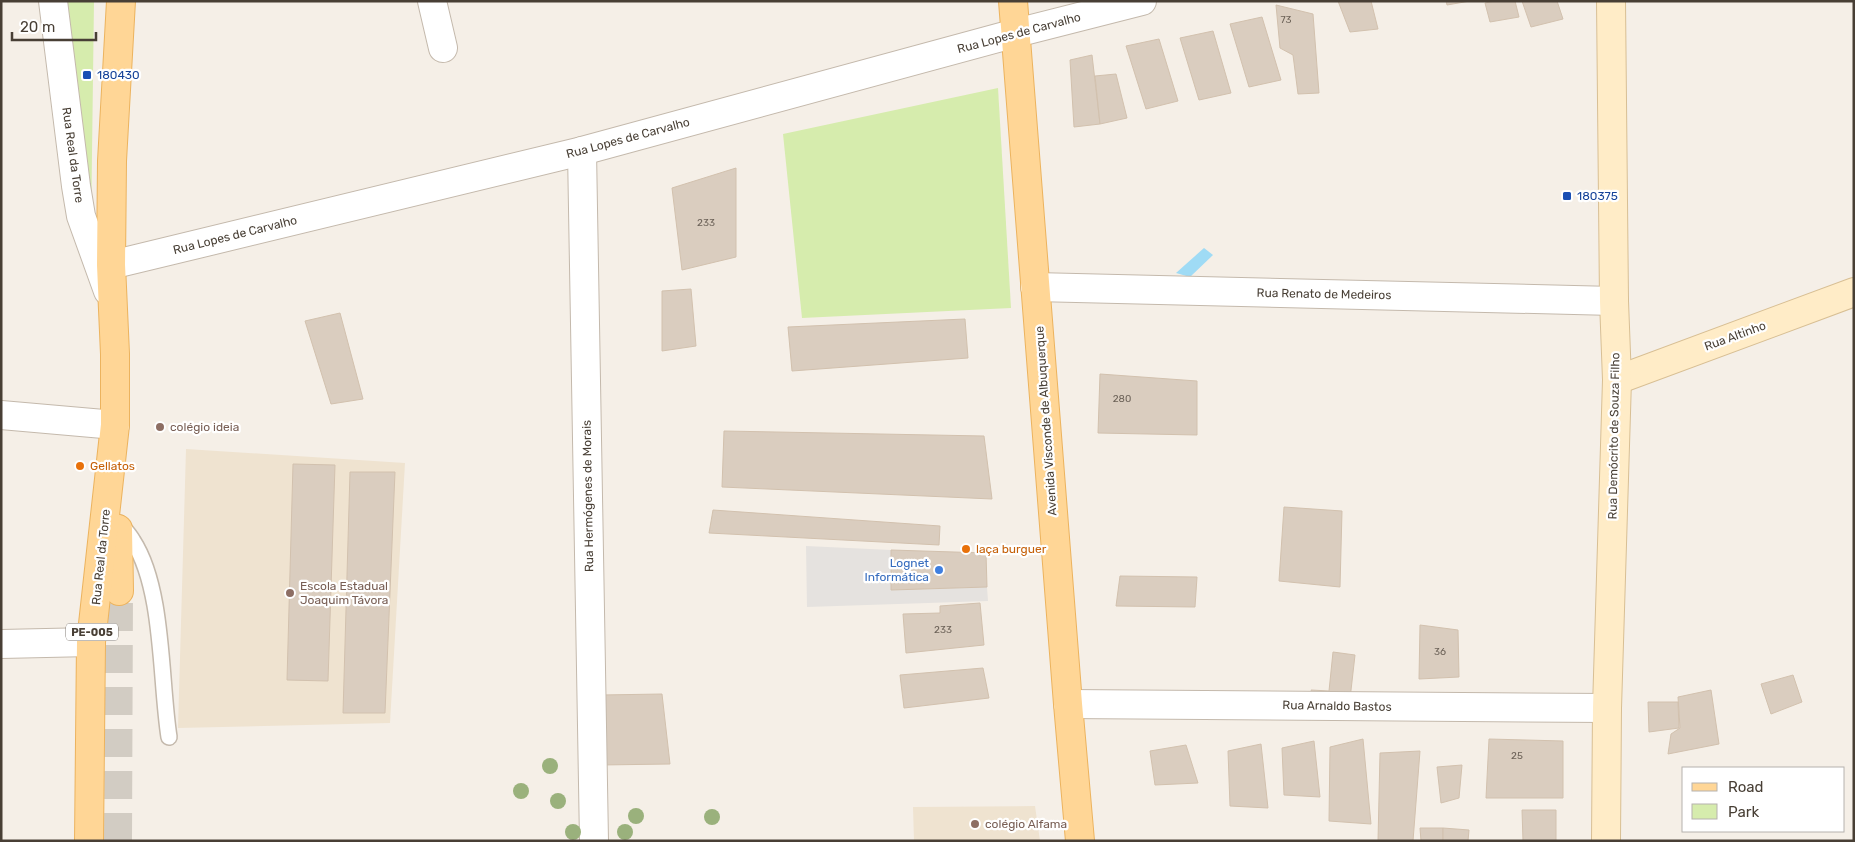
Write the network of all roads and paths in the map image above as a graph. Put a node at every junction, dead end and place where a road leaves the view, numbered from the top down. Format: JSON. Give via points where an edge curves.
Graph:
{"nodes":[{"id":1,"x":53,"y":1,"type":"edge"},
{"id":2,"x":121,"y":1,"type":"edge"},
{"id":3,"x":432,"y":1,"type":"edge"},
{"id":4,"x":1013,"y":1,"type":"edge"},
{"id":5,"x":1142,"y":1,"type":"edge"},
{"id":6,"x":1611,"y":1,"type":"edge"},
{"id":7,"x":1016,"y":33,"type":"junction"},
{"id":8,"x":443,"y":48,"type":"dead end"},
{"id":9,"x":582,"y":151,"type":"junction"},
{"id":10,"x":111,"y":265,"type":"junction"},
{"id":11,"x":1035,"y":287,"type":"junction"},
{"id":12,"x":1854,"y":292,"type":"edge"},
{"id":13,"x":1614,"y":301,"type":"junction"},
{"id":14,"x":112,"y":303,"type":"junction"},
{"id":15,"x":1617,"y":380,"type":"junction"},
{"id":16,"x":1,"y":415,"type":"edge"},
{"id":17,"x":115,"y":425,"type":"junction"},
{"id":18,"x":118,"y":522,"type":"junction"},
{"id":19,"x":119,"y":591,"type":"tunnel mouth"},
{"id":20,"x":91,"y":642,"type":"junction"},
{"id":21,"x":1,"y":644,"type":"edge"},
{"id":22,"x":1068,"y":704,"type":"junction"},
{"id":23,"x":1607,"y":708,"type":"junction"},
{"id":24,"x":169,"y":737,"type":"dead end"},
{"id":25,"x":89,"y":841,"type":"edge"},
{"id":26,"x":594,"y":841,"type":"edge"},
{"id":27,"x":1080,"y":841,"type":"edge"},
{"id":28,"x":1606,"y":841,"type":"edge"}],
"edges":[{"from":1,"to":14,"type":"street","name":"Rua Real da Torre","via":[[81,216]]},
{"from":2,"to":10,"type":"main road","name":"Rua Real da Torre","via":[[112,161]]},
{"from":3,"to":8,"type":"street"},
{"from":4,"to":7,"type":"main road","name":"Avenida Visconde de Albuquerque"},
{"from":5,"to":7,"type":"street","name":"Rua Lopes de Carvalho"},
{"from":6,"to":13,"type":"main road","name":"Rua Demócrito de Souza Filho"},
{"from":7,"to":9,"type":"street","name":"Rua Lopes de Carvalho"},
{"from":7,"to":11,"type":"main road","name":"Avenida Visconde de Albuquerque"},
{"from":9,"to":10,"type":"street","name":"Rua Lopes de Carvalho"},
{"from":9,"to":26,"type":"street","name":"Rua Hermógenes de Morais"},
{"from":10,"to":14,"type":"main road","name":"Rua Real da Torre"},
{"from":11,"to":13,"type":"street","name":"Rua Renato de Medeiros"},
{"from":11,"to":22,"type":"main road","name":"Avenida Visconde de Albuquerque"},
{"from":12,"to":15,"type":"main road","name":"Rua Altinho"},
{"from":13,"to":15,"type":"main road","name":"Rua Demócrito de Souza Filho"},
{"from":14,"to":17,"type":"main road","name":"Rua Real da Torre"},
{"from":15,"to":23,"type":"main road","name":"Rua Demócrito de Souza Filho"},
{"from":16,"to":17,"type":"street"},
{"from":17,"to":18,"type":"main road"},
{"from":17,"to":20,"type":"main road","name":"Rua Real da Torre","number":"PE-005"},
{"from":18,"to":19,"type":"main road"},
{"from":18,"to":24,"type":"lane","via":[[134,541],[148,574]]},
{"from":20,"to":21,"type":"street"},
{"from":20,"to":25,"type":"main road","name":"Rua Real da Torre","number":"PE-005"},
{"from":22,"to":23,"type":"street","name":"Rua Arnaldo Bastos"},
{"from":22,"to":27,"type":"main road","name":"Avenida Visconde de Albuquerque"},
{"from":23,"to":28,"type":"main road","name":"Rua Demócrito de Souza Filho"}]}
